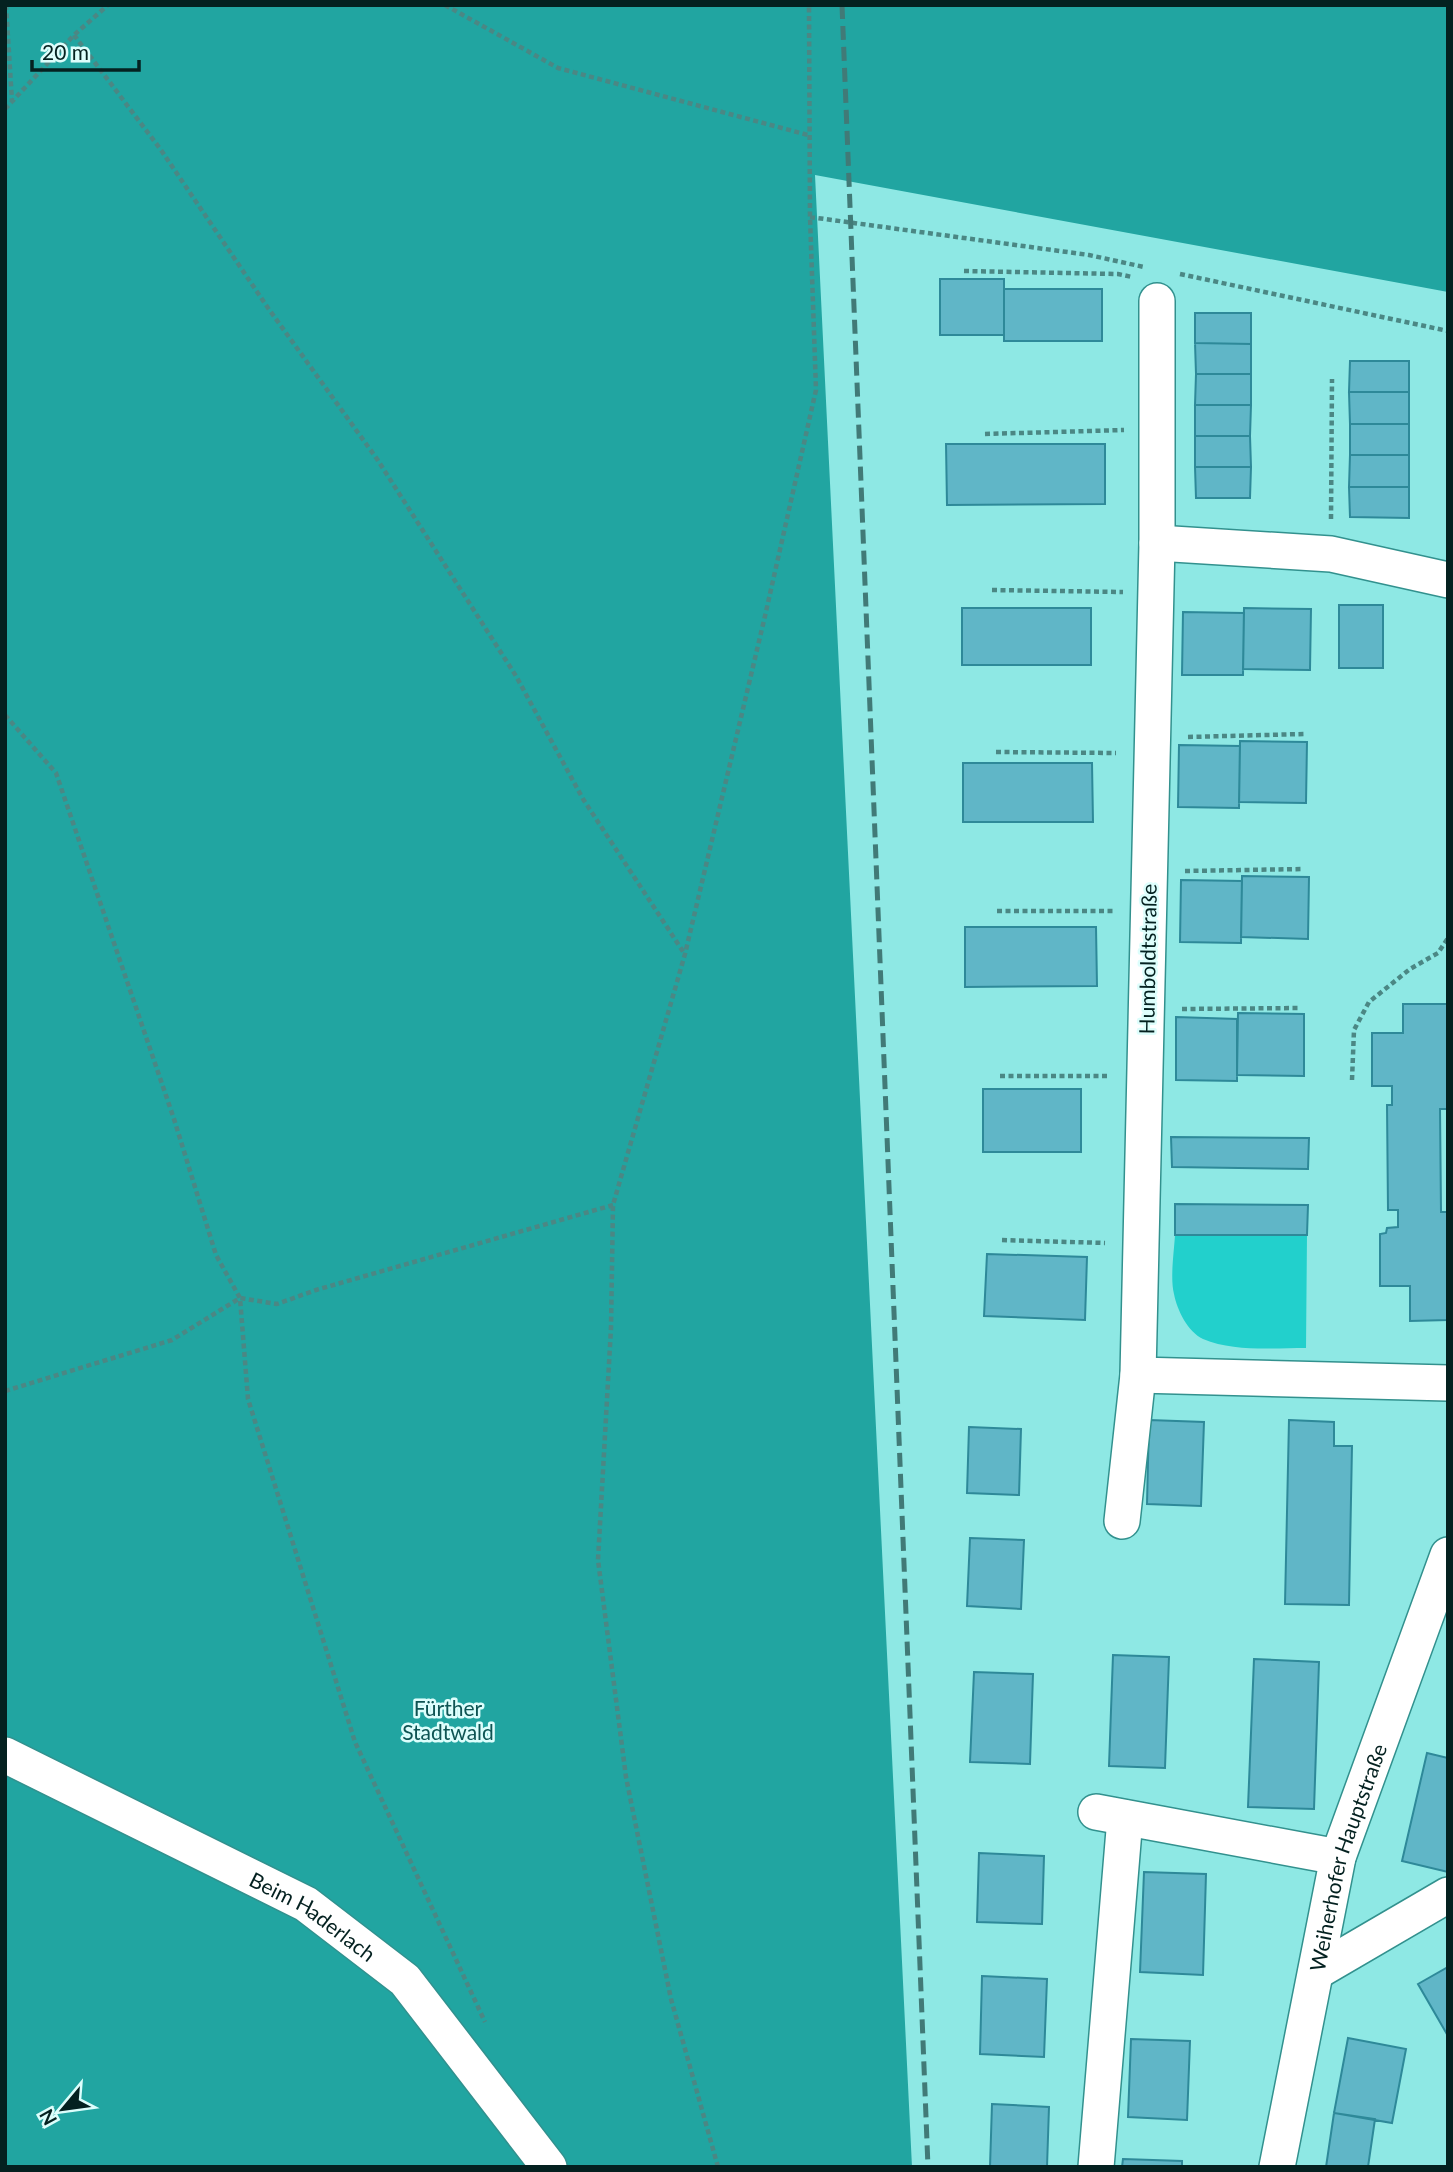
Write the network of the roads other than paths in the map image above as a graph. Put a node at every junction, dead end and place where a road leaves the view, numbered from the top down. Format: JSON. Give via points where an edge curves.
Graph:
{"nodes":[{"id":1,"x":1157,"y":281,"type":"road end"},
{"id":2,"x":1157,"y":542,"type":"junction"},
{"id":3,"x":1448,"y":580,"type":"edge"},
{"id":4,"x":1138,"y":1376,"type":"junction"},
{"id":5,"x":1448,"y":1383,"type":"edge"},
{"id":6,"x":1122,"y":1521,"type":"dead end"},
{"id":7,"x":1448,"y":1555,"type":"edge"},
{"id":8,"x":5,"y":1755,"type":"edge"},
{"id":9,"x":1338,"y":1857,"type":"junction"},
{"id":10,"x":1448,"y":1895,"type":"edge"},
{"id":11,"x":1316,"y":1972,"type":"junction"},
{"id":12,"x":549,"y":2167,"type":"edge"},
{"id":13,"x":1096,"y":2167,"type":"edge"},
{"id":14,"x":1277,"y":2167,"type":"edge"}],
"edges":[{"from":1,"to":2,"type":"street","name":"Humboldtstraße"},
{"from":2,"to":3,"type":"street","via":[[1331,554]]},
{"from":2,"to":4,"type":"street","name":"Humboldtstraße"},
{"from":4,"to":5,"type":"street"},
{"from":4,"to":6,"type":"street","name":"Humboldtstraße"},
{"from":7,"to":9,"type":"street","name":"Weiherhofer Hauptstraße"},
{"from":8,"to":12,"type":"street","name":"Beim Haderlach","via":[[306,1904],[405,1980]]},
{"from":9,"to":11,"type":"street","name":"Weiherhofer Hauptstraße"},
{"from":9,"to":13,"type":"street","via":[[1111,1815]]},
{"from":10,"to":11,"type":"street"},
{"from":11,"to":14,"type":"street","name":"Weiherhofer Hauptstraße"}]}
